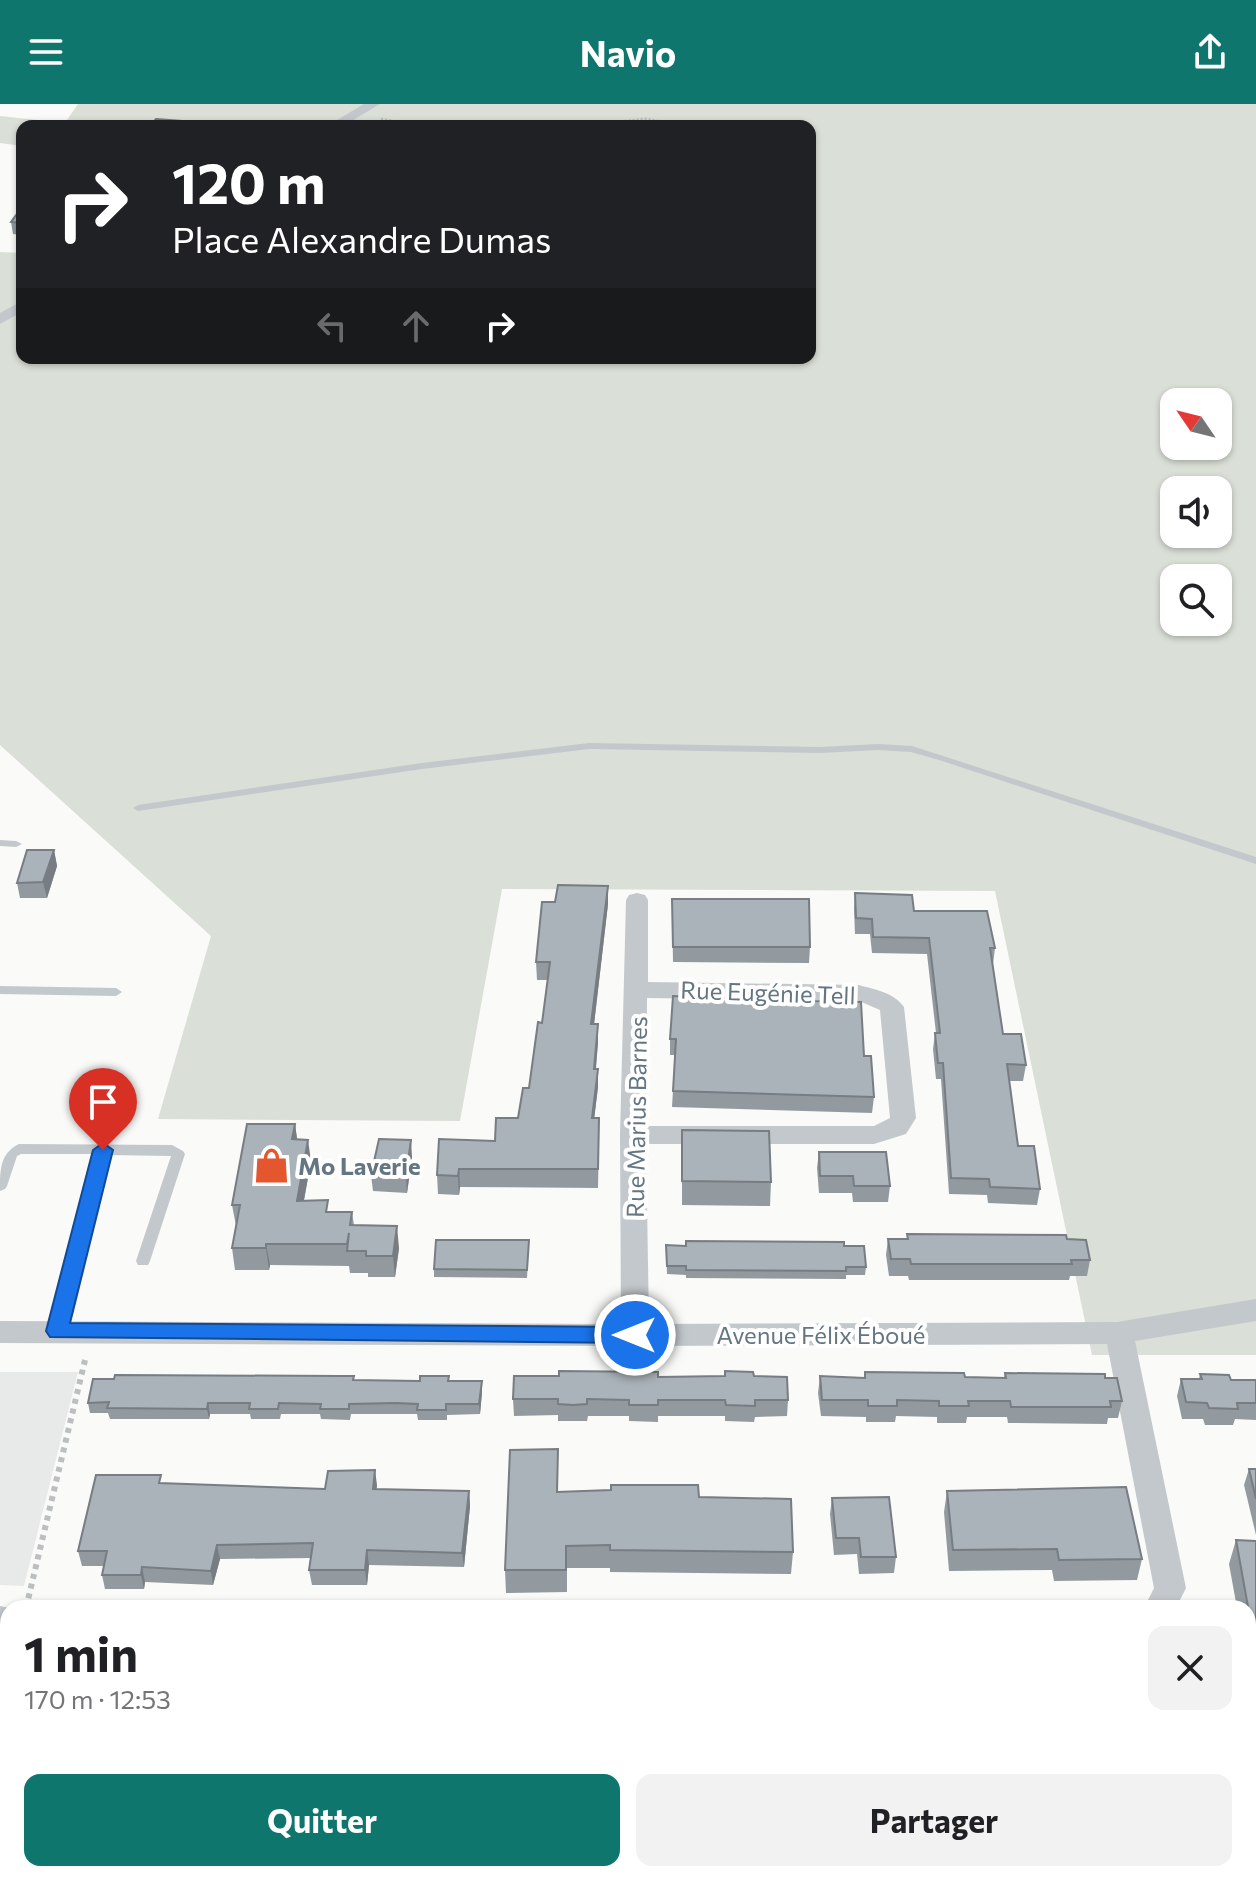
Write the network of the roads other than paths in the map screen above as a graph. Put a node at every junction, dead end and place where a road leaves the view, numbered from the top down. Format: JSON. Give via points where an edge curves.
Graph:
{"nodes":[{"id":1,"x":374,"y":104,"type":"edge"},
{"id":2,"x":346,"y":120,"type":"edge"},
{"id":3,"x":138,"y":808,"type":"dead end"},
{"id":4,"x":0,"y":843,"type":"edge"},
{"id":5,"x":16,"y":844,"type":"dead end"},
{"id":6,"x":1256,"y":861,"type":"edge"},
{"id":7,"x":637,"y":900,"type":"dead end"},
{"id":8,"x":0,"y":990,"type":"edge"},
{"id":9,"x":637,"y":990,"type":"junction"},
{"id":10,"x":116,"y":992,"type":"dead end"},
{"id":11,"x":633,"y":1135,"type":"junction"},
{"id":12,"x":103,"y":1150,"type":"junction"},
{"id":13,"x":0,"y":1186,"type":"edge"},
{"id":14,"x":143,"y":1261,"type":"dead end"},
{"id":15,"x":1256,"y":1310,"type":"edge"},
{"id":16,"x":57,"y":1331,"type":"junction"},
{"id":17,"x":0,"y":1332,"type":"edge"},
{"id":18,"x":1117,"y":1333,"type":"junction"},
{"id":19,"x":635,"y":1335,"type":"junction"},
{"id":20,"x":1164,"y":1600,"type":"edge"}],
"edges":[{"from":1,"to":2,"type":"street"},
{"from":3,"to":6,"type":"lane","via":[[589,746],[878,747],[943,758]]},
{"from":4,"to":5,"type":"lane"},
{"from":7,"to":9,"type":"street","name":"Rue Marius Barnes"},
{"from":8,"to":10,"type":"lane"},
{"from":9,"to":11,"type":"street","name":"Rue Marius Barnes"},
{"from":9,"to":11,"type":"street","name":"Rue Eugénie Tell","via":[[859,993],[879,998],[892,1007],[903,1118],[897,1128],[874,1135]]},
{"from":11,"to":19,"type":"street","name":"Rue Marius Barnes"},
{"from":12,"to":13,"type":"lane","via":[[19,1149],[11,1153]]},
{"from":12,"to":14,"type":"lane","via":[[178,1154]]},
{"from":12,"to":16,"type":"lane"},
{"from":15,"to":18,"type":"street","name":"Avenue Félix Éboué"},
{"from":16,"to":17,"type":"street","name":"Avenue Félix Éboué"},
{"from":16,"to":19,"type":"street","name":"Avenue Félix Éboué"},
{"from":18,"to":19,"type":"street","name":"Avenue Félix Éboué"},
{"from":18,"to":20,"type":"street","via":[[1170,1588]]}]}
